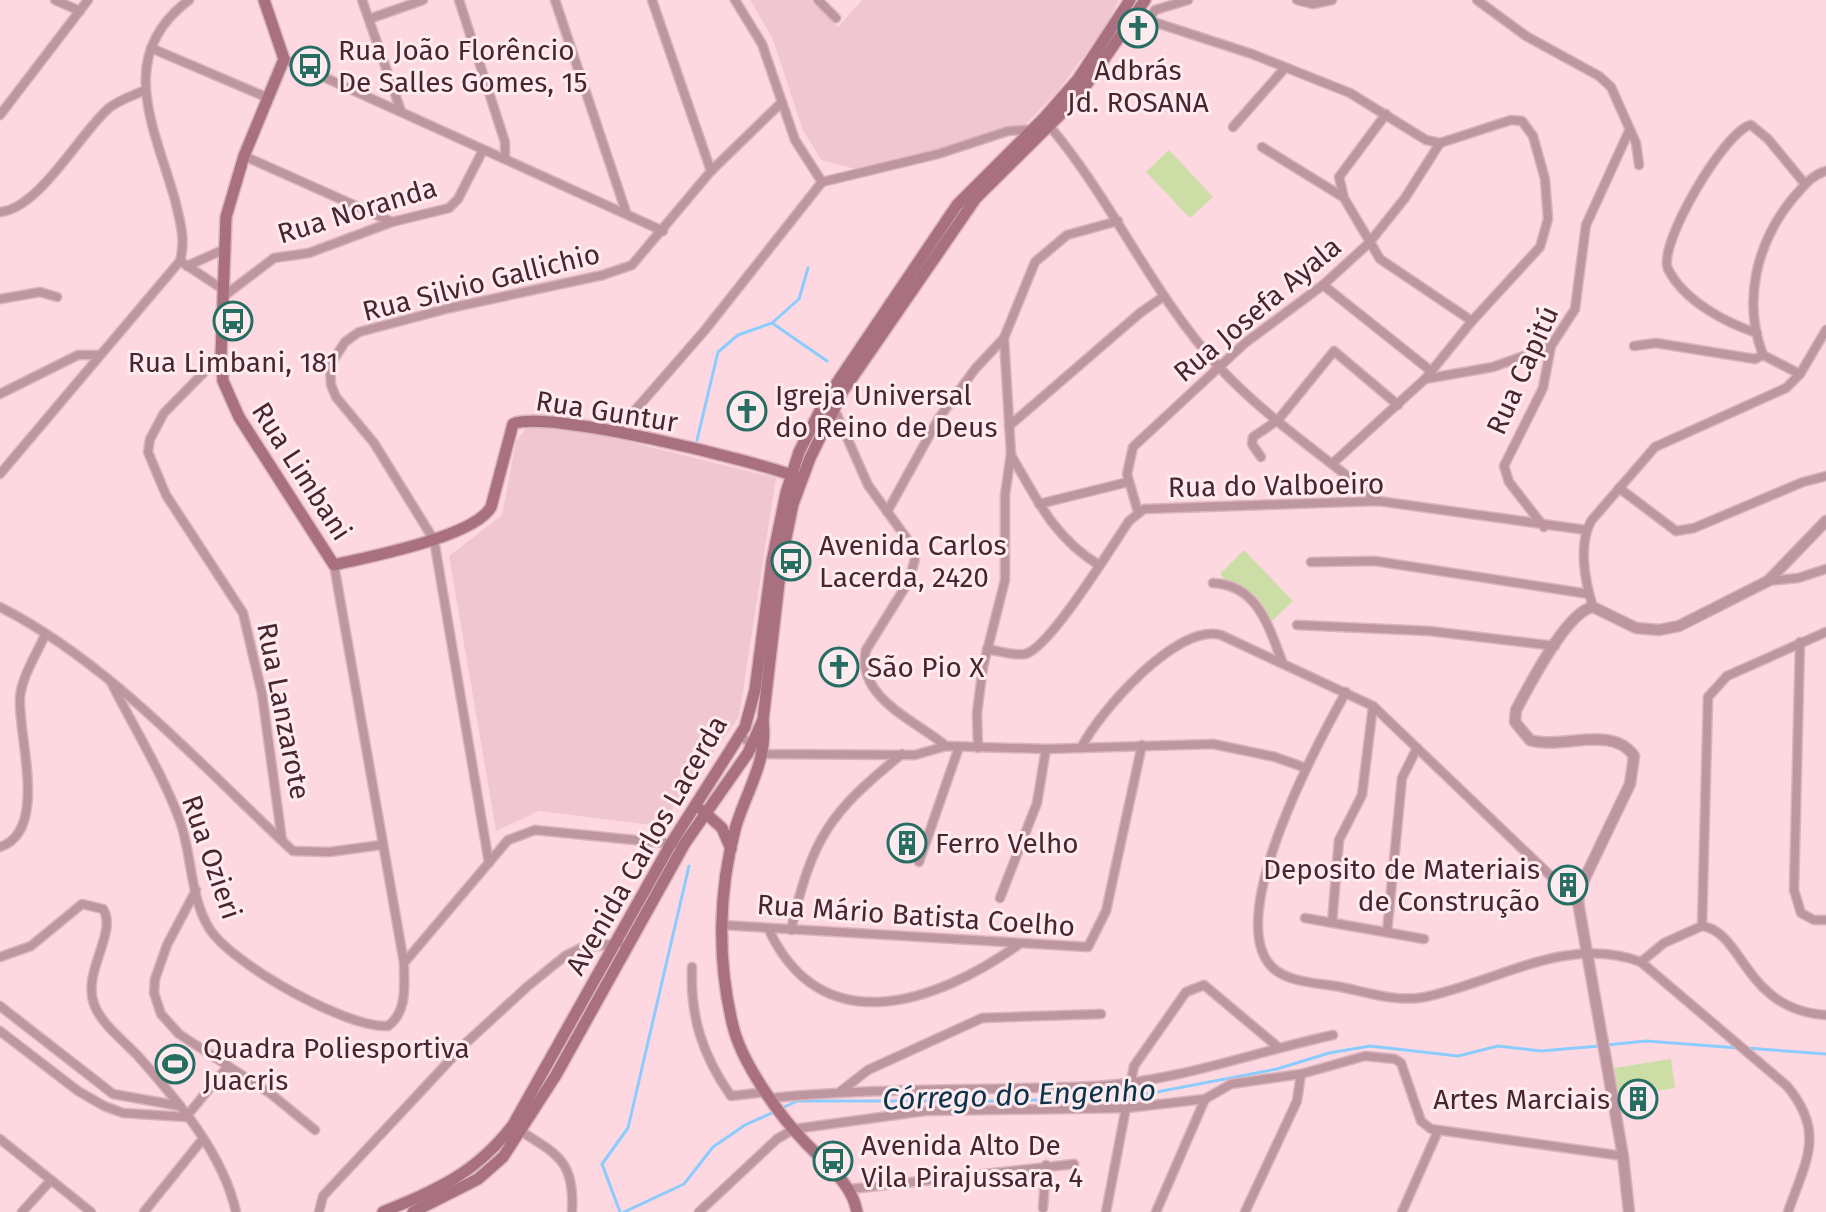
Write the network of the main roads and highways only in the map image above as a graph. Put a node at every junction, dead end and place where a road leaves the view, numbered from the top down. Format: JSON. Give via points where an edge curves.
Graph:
{"nodes":[{"id":1,"x":264,"y":0,"type":"edge"},
{"id":2,"x":1130,"y":0,"type":"edge"},
{"id":3,"x":1145,"y":0,"type":"edge"},
{"id":4,"x":1128,"y":15,"type":"junction"},
{"id":5,"x":796,"y":476,"type":"junction"},
{"id":6,"x":334,"y":565,"type":"joint"},
{"id":7,"x":763,"y":720,"type":"junction"},
{"id":8,"x":739,"y":740,"type":"junction"},
{"id":9,"x":750,"y":749,"type":"junction"},
{"id":10,"x":754,"y":778,"type":"junction"},
{"id":11,"x":700,"y":798,"type":"junction"},
{"id":12,"x":709,"y":818,"type":"junction"},
{"id":13,"x":738,"y":821,"type":"junction"},
{"id":14,"x":677,"y":844,"type":"junction"},
{"id":15,"x":731,"y":850,"type":"junction"},
{"id":16,"x":517,"y":1128,"type":"junction"},
{"id":17,"x":383,"y":1212,"type":"edge"},
{"id":18,"x":413,"y":1212,"type":"edge"},
{"id":19,"x":857,"y":1212,"type":"edge"}],
"edges":[{"from":1,"to":6,"type":"main road","name":"Rua Limbani","via":[[284,59],[244,156],[226,217],[221,355],[230,402]]},
{"from":2,"to":4,"type":"main road","name":"Avenida Carlos Lacerda"},
{"from":3,"to":4,"type":"main road","name":"Avenida Carlos Lacerda"},
{"from":4,"to":5,"type":"main road","name":"Avenida Carlos Lacerda","via":[[1085,89],[976,198],[830,403]]},
{"from":5,"to":6,"type":"main road","name":"Rua Guntur","via":[[617,431],[536,419],[513,424],[488,512],[434,540]]},
{"from":5,"to":7,"type":"main road","name":"Avenida Carlos Lacerda"},
{"from":5,"to":8,"type":"main road","name":"Avenida Carlos Lacerda","via":[[772,561],[755,690]]},
{"from":7,"to":9,"type":"main road","name":"Avenida Carlos Lacerda"},
{"from":7,"to":10,"type":"main road","via":[[763,754]]},
{"from":8,"to":9,"type":"main road"},
{"from":8,"to":11,"type":"main road","name":"Avenida Carlos Lacerda"},
{"from":9,"to":10,"type":"main road"},
{"from":9,"to":12,"type":"main road","name":"Avenida Carlos Lacerda"},
{"from":10,"to":13,"type":"main road"},
{"from":11,"to":12,"type":"main road"},
{"from":11,"to":14,"type":"main road","name":"Avenida Carlos Lacerda"},
{"from":12,"to":13,"type":"main road"},
{"from":12,"to":14,"type":"main road","name":"Avenida Carlos Lacerda"},
{"from":12,"to":15,"type":"main road","via":[[728,837]]},
{"from":13,"to":15,"type":"main road"},
{"from":14,"to":16,"type":"main road","name":"Avenida Carlos Lacerda","via":[[627,944]]},
{"from":14,"to":16,"type":"main road","name":"Avenida Carlos Lacerda","via":[[614,942]]},
{"from":15,"to":19,"type":"main road","via":[[722,925],[724,983],[734,1030],[791,1126],[850,1189]]},
{"from":16,"to":17,"type":"main road","name":"Avenida Carlos Lacerda","via":[[467,1173]]},
{"from":16,"to":18,"type":"main road","name":"Avenida Carlos Lacerda","via":[[503,1157],[478,1179]]}]}
